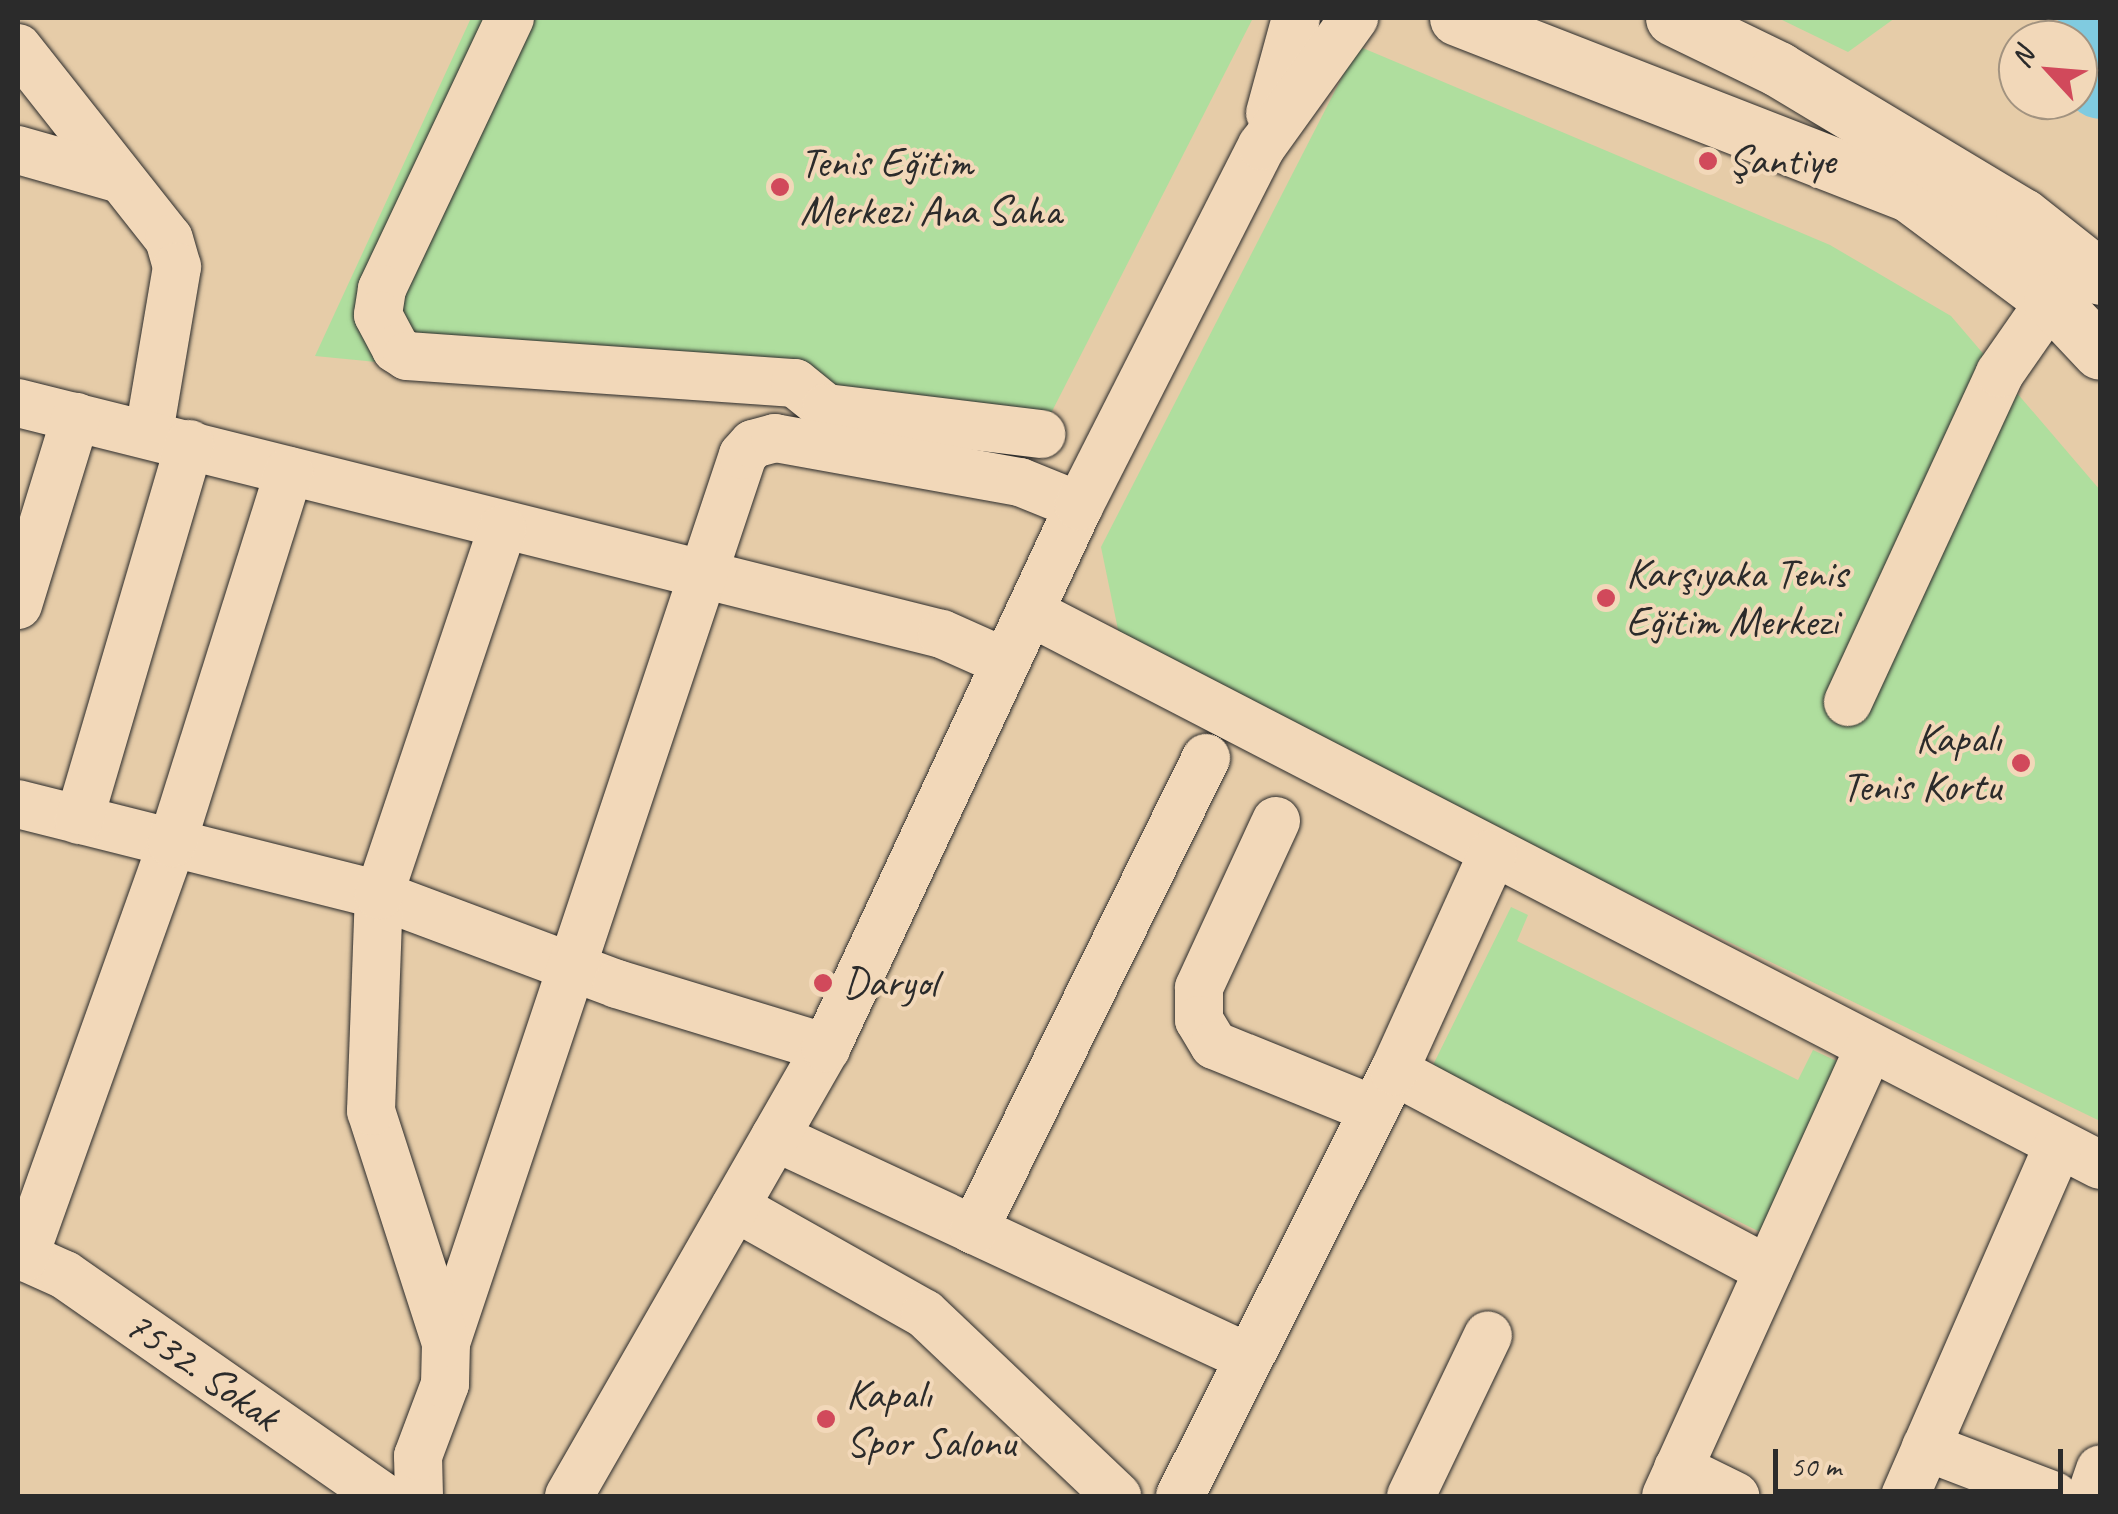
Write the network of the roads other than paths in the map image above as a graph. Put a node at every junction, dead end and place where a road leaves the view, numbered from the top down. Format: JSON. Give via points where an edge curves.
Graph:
{"nodes":[{"id":1,"x":510,"y":18,"type":"edge"},
{"id":2,"x":1296,"y":18,"type":"edge"},
{"id":3,"x":1354,"y":18,"type":"edge"},
{"id":4,"x":1457,"y":18,"type":"edge"},
{"id":5,"x":1673,"y":18,"type":"edge"},
{"id":6,"x":18,"y":48,"type":"edge"},
{"id":7,"x":1262,"y":146,"type":"junction"},
{"id":8,"x":18,"y":150,"type":"edge"},
{"id":9,"x":120,"y":179,"type":"junction"},
{"id":10,"x":2100,"y":278,"type":"edge"},
{"id":11,"x":2051,"y":300,"type":"junction"},
{"id":12,"x":2100,"y":352,"type":"edge"},
{"id":13,"x":18,"y":403,"type":"edge"},
{"id":14,"x":76,"y":417,"type":"junction"},
{"id":15,"x":1042,"y":434,"type":"dead end"},
{"id":16,"x":170,"y":438,"type":"junction"},
{"id":17,"x":290,"y":471,"type":"junction"},
{"id":18,"x":1079,"y":506,"type":"junction"},
{"id":19,"x":502,"y":528,"type":"junction"},
{"id":20,"x":698,"y":573,"type":"junction"},
{"id":21,"x":18,"y":605,"type":"edge"},
{"id":22,"x":1030,"y":612,"type":"junction"},
{"id":23,"x":1005,"y":662,"type":"junction"},
{"id":24,"x":1848,"y":702,"type":"dead end"},
{"id":25,"x":1206,"y":758,"type":"dead end"},
{"id":26,"x":18,"y":804,"type":"edge"},
{"id":27,"x":78,"y":820,"type":"junction"},
{"id":28,"x":1276,"y":821,"type":"dead end"},
{"id":29,"x":172,"y":843,"type":"junction"},
{"id":30,"x":1492,"y":853,"type":"junction"},
{"id":31,"x":379,"y":896,"type":"junction"},
{"id":32,"x":574,"y":968,"type":"junction"},
{"id":33,"x":826,"y":1048,"type":"junction"},
{"id":34,"x":1868,"y":1050,"type":"junction"},
{"id":35,"x":1384,"y":1090,"type":"junction"},
{"id":36,"x":775,"y":1137,"type":"junction"},
{"id":37,"x":2079,"y":1157,"type":"edge"},
{"id":38,"x":735,"y":1208,"type":"junction"},
{"id":39,"x":974,"y":1230,"type":"junction"},
{"id":40,"x":20,"y":1255,"type":"edge"},
{"id":41,"x":1768,"y":1270,"type":"junction"},
{"id":42,"x":1488,"y":1335,"type":"dead end"},
{"id":43,"x":446,"y":1343,"type":"junction"},
{"id":44,"x":1249,"y":1358,"type":"junction"},
{"id":45,"x":1926,"y":1447,"type":"junction"},
{"id":46,"x":2100,"y":1470,"type":"edge"},
{"id":47,"x":1672,"y":1482,"type":"edge"},
{"id":48,"x":382,"y":1496,"type":"edge"},
{"id":49,"x":419,"y":1496,"type":"edge"},
{"id":50,"x":569,"y":1496,"type":"edge"},
{"id":51,"x":1117,"y":1496,"type":"edge"},
{"id":52,"x":1180,"y":1496,"type":"edge"},
{"id":53,"x":1410,"y":1496,"type":"edge"},
{"id":54,"x":1735,"y":1496,"type":"edge"},
{"id":55,"x":1905,"y":1496,"type":"edge"},
{"id":56,"x":2054,"y":1496,"type":"edge"},
{"id":57,"x":2090,"y":1496,"type":"edge"}],
"edges":[{"from":1,"to":15,"type":"street","via":[[382,289],[381,328],[396,348],[407,356],[795,382],[826,408]]},
{"from":2,"to":7,"type":"street"},
{"from":3,"to":7,"type":"street"},
{"from":4,"to":11,"type":"main road","via":[[1910,195]]},
{"from":5,"to":10,"type":"main road","via":[[1778,68],[2024,216]]},
{"from":6,"to":9,"type":"street"},
{"from":7,"to":18,"type":"street"},
{"from":8,"to":9,"type":"street"},
{"from":9,"to":16,"type":"street","via":[[169,239],[177,267]]},
{"from":11,"to":12,"type":"main road"},
{"from":11,"to":24,"type":"street","via":[[2000,373]]},
{"from":13,"to":14,"type":"street"},
{"from":14,"to":16,"type":"street"},
{"from":14,"to":21,"type":"street"},
{"from":16,"to":17,"type":"street"},
{"from":16,"to":27,"type":"street"},
{"from":17,"to":19,"type":"street"},
{"from":17,"to":29,"type":"street"},
{"from":18,"to":20,"type":"street","via":[[1020,482],[764,440],[743,456]]},
{"from":18,"to":22,"type":"street"},
{"from":19,"to":20,"type":"street"},
{"from":19,"to":31,"type":"street"},
{"from":20,"to":23,"type":"street","via":[[942,634]]},
{"from":20,"to":32,"type":"street"},
{"from":22,"to":23,"type":"street"},
{"from":22,"to":30,"type":"street"},
{"from":23,"to":33,"type":"street"},
{"from":25,"to":39,"type":"street"},
{"from":26,"to":27,"type":"street"},
{"from":27,"to":29,"type":"street"},
{"from":28,"to":35,"type":"street","via":[[1199,988],[1199,1020],[1214,1045]]},
{"from":29,"to":31,"type":"street"},
{"from":29,"to":40,"type":"street"},
{"from":30,"to":34,"type":"street"},
{"from":30,"to":35,"type":"street"},
{"from":31,"to":32,"type":"street"},
{"from":31,"to":43,"type":"street","via":[[371,1111]]},
{"from":32,"to":33,"type":"street"},
{"from":32,"to":43,"type":"street"},
{"from":33,"to":36,"type":"street"},
{"from":34,"to":37,"type":"street"},
{"from":34,"to":41,"type":"street"},
{"from":35,"to":41,"type":"street"},
{"from":35,"to":44,"type":"street"},
{"from":36,"to":38,"type":"street"},
{"from":36,"to":39,"type":"street"},
{"from":37,"to":45,"type":"street"},
{"from":38,"to":50,"type":"street"},
{"from":38,"to":51,"type":"street","via":[[925,1314]]},
{"from":39,"to":44,"type":"street"},
{"from":40,"to":48,"type":"street","name":"7532. Sokak","via":[[65,1274]]},
{"from":41,"to":47,"type":"street"},
{"from":42,"to":53,"type":"street"},
{"from":43,"to":49,"type":"street","via":[[445,1384],[418,1456]]},
{"from":44,"to":52,"type":"street"},
{"from":45,"to":55,"type":"street"},
{"from":45,"to":56,"type":"street"},
{"from":46,"to":57,"type":"street"},
{"from":47,"to":54,"type":"street"}]}
